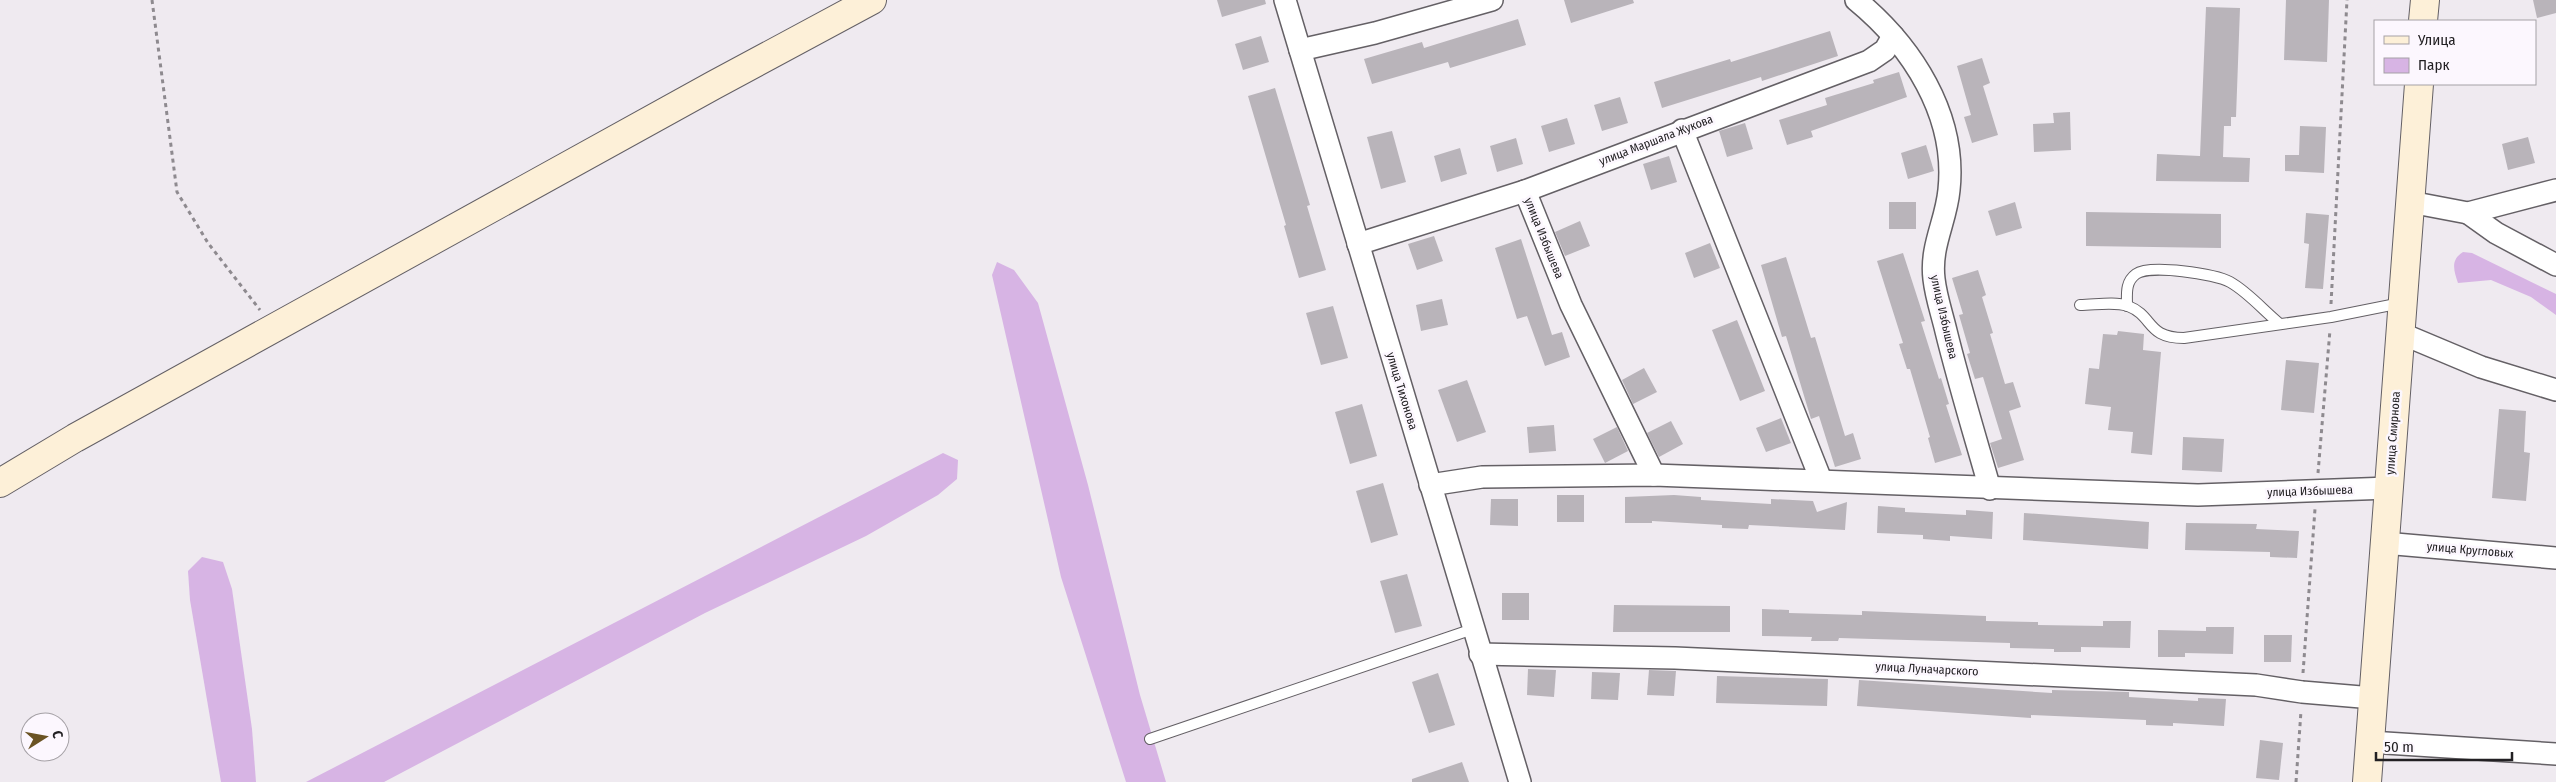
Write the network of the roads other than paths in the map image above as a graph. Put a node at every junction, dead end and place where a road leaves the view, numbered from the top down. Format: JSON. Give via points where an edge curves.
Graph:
{"nodes":[{"id":1,"x":872,"y":0,"type":"edge"},
{"id":2,"x":1285,"y":0,"type":"edge"},
{"id":3,"x":1492,"y":0,"type":"edge"},
{"id":4,"x":1856,"y":0,"type":"edge"},
{"id":5,"x":2425,"y":0,"type":"edge"},
{"id":6,"x":2423,"y":20,"type":"edge"},
{"id":7,"x":1893,"y":36,"type":"junction"},
{"id":8,"x":1300,"y":50,"type":"junction"},
{"id":9,"x":2418,"y":85,"type":"edge"},
{"id":10,"x":1682,"y":130,"type":"junction"},
{"id":11,"x":2556,"y":190,"type":"edge"},
{"id":12,"x":1525,"y":191,"type":"junction"},
{"id":13,"x":2410,"y":202,"type":"junction"},
{"id":14,"x":2468,"y":213,"type":"junction"},
{"id":15,"x":1358,"y":244,"type":"junction"},
{"id":16,"x":2556,"y":265,"type":"edge"},
{"id":17,"x":2402,"y":303,"type":"junction"},
{"id":18,"x":2080,"y":305,"type":"dead end"},
{"id":19,"x":2127,"y":306,"type":"junction"},
{"id":20,"x":2280,"y":324,"type":"junction"},
{"id":21,"x":2400,"y":333,"type":"junction"},
{"id":22,"x":2556,"y":390,"type":"edge"},
{"id":23,"x":1654,"y":475,"type":"junction"},
{"id":24,"x":1821,"y":480,"type":"junction"},
{"id":25,"x":0,"y":483,"type":"edge"},
{"id":26,"x":1430,"y":485,"type":"junction"},
{"id":27,"x":1990,"y":488,"type":"junction"},
{"id":28,"x":2389,"y":488,"type":"junction"},
{"id":29,"x":2384,"y":543,"type":"junction"},
{"id":30,"x":2556,"y":558,"type":"edge"},
{"id":31,"x":1473,"y":629,"type":"junction"},
{"id":32,"x":1480,"y":654,"type":"junction"},
{"id":33,"x":2373,"y":698,"type":"junction"},
{"id":34,"x":1150,"y":739,"type":"dead end"},
{"id":35,"x":2370,"y":742,"type":"junction"},
{"id":36,"x":2556,"y":754,"type":"edge"},
{"id":37,"x":1520,"y":782,"type":"edge"},
{"id":38,"x":2367,"y":782,"type":"edge"}],
"edges":[{"from":1,"to":25,"type":"main road","via":[[75,438]]},
{"from":2,"to":8,"type":"street","name":"улица Тихонова"},
{"from":3,"to":8,"type":"street","via":[[1376,34]]},
{"from":4,"to":7,"type":"street"},
{"from":5,"to":6,"type":"main road"},
{"from":7,"to":10,"type":"street","name":"улица Маршала Жукова","via":[[1885,50],[1869,61]]},
{"from":7,"to":27,"type":"street","name":"улица Избышева","via":[[1925,78],[1948,144],[1949,190],[1933,252],[1934,280]]},
{"from":8,"to":15,"type":"street","name":"улица Тихонова"},
{"from":9,"to":13,"type":"main road","name":"улица Смирнова"},
{"from":10,"to":12,"type":"street","name":"улица Маршала Жукова"},
{"from":10,"to":24,"type":"street"},
{"from":11,"to":14,"type":"street"},
{"from":12,"to":15,"type":"street","name":"улица Маршала Жукова"},
{"from":12,"to":23,"type":"street","name":"улица Избышева","via":[[1570,305]]},
{"from":13,"to":14,"type":"street"},
{"from":13,"to":17,"type":"main road","name":"улица Смирнова"},
{"from":14,"to":16,"type":"street","via":[[2496,233]]},
{"from":15,"to":26,"type":"street","name":"улица Тихонова"},
{"from":17,"to":20,"type":"lane"},
{"from":17,"to":21,"type":"main road","name":"улица Смирнова"},
{"from":18,"to":19,"type":"lane"},
{"from":19,"to":20,"type":"lane","via":[[2139,312],[2152,328],[2168,338]]},
{"from":19,"to":20,"type":"lane","via":[[2128,284],[2136,274],[2149,270],[2213,275],[2231,283]]},
{"from":21,"to":22,"type":"street","via":[[2481,366]]},
{"from":21,"to":28,"type":"main road","name":"улица Смирнова"},
{"from":23,"to":24,"type":"street","name":"улица Избышева"},
{"from":23,"to":26,"type":"street","name":"улица Избышева","via":[[1482,478]]},
{"from":24,"to":27,"type":"street","name":"улица Избышева"},
{"from":26,"to":31,"type":"street","name":"улица Тихонова"},
{"from":27,"to":28,"type":"street","name":"улица Избышева","via":[[2198,494]]},
{"from":28,"to":29,"type":"main road","name":"улица Смирнова"},
{"from":29,"to":30,"type":"street","name":"улица Кругловых"},
{"from":29,"to":33,"type":"main road","name":"улица Смирнова"},
{"from":31,"to":32,"type":"street","name":"улица Тихонова"},
{"from":31,"to":34,"type":"lane"},
{"from":32,"to":33,"type":"street","name":"улица Луначарского","via":[[1734,660],[2256,685]]},
{"from":32,"to":37,"type":"street","name":"улица Тихонова"},
{"from":33,"to":35,"type":"main road","name":"улица Смирнова"},
{"from":35,"to":36,"type":"street"},
{"from":35,"to":38,"type":"main road","name":"улица Смирнова"}]}
